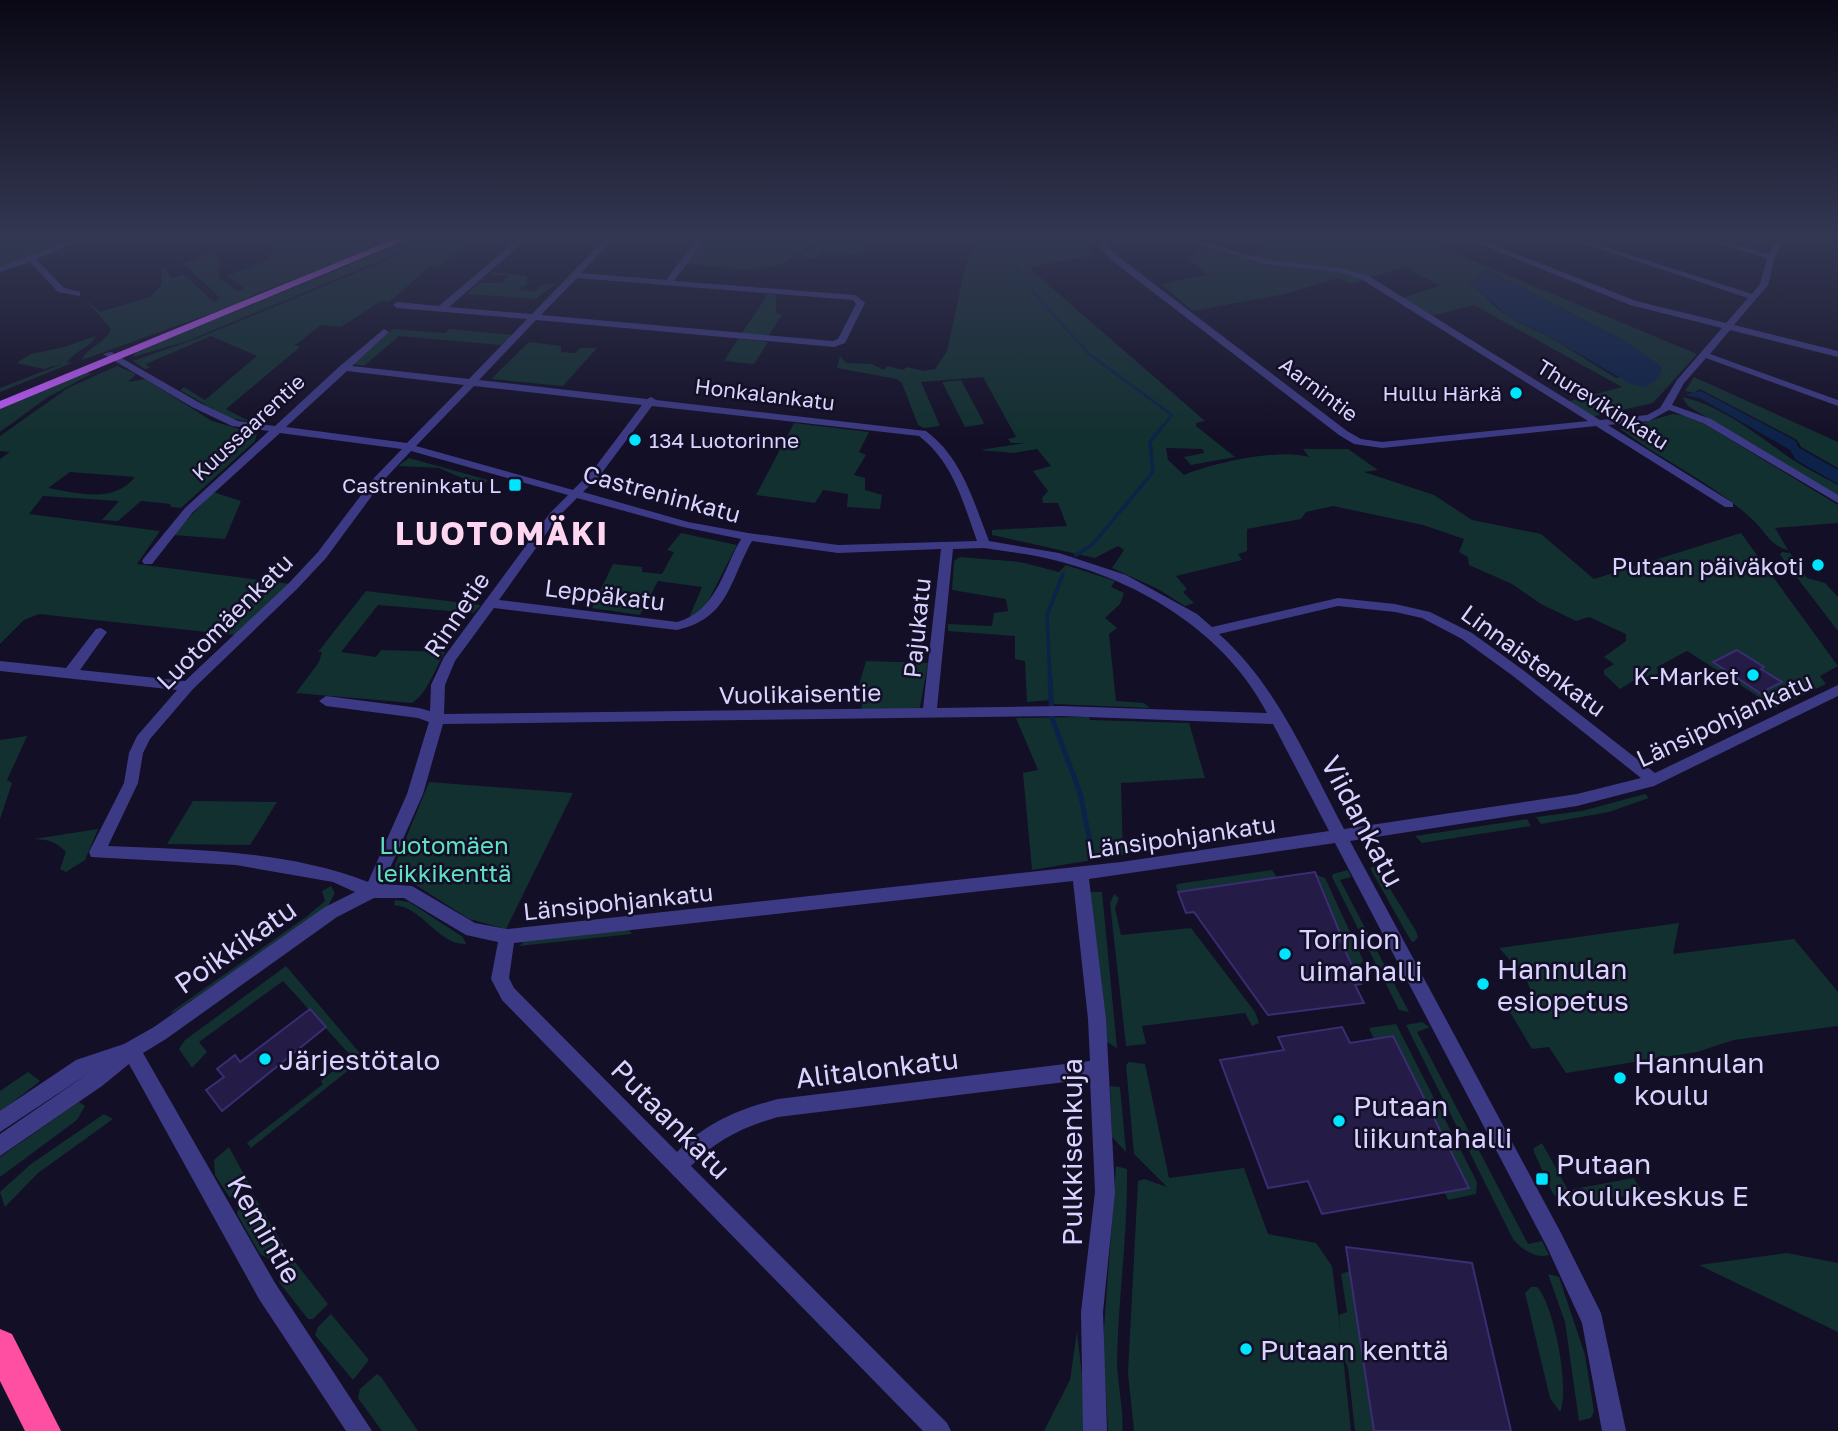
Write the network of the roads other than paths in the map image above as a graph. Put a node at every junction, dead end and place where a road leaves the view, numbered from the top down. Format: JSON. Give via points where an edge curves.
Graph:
{"nodes":[{"id":1,"x":241,"y":306,"type":"edge"},
{"id":2,"x":406,"y":306,"type":"edge"},
{"id":3,"x":445,"y":306,"type":"edge"},
{"id":4,"x":546,"y":306,"type":"edge"},
{"id":5,"x":859,"y":306,"type":"edge"},
{"id":6,"x":1178,"y":306,"type":"edge"},
{"id":7,"x":1411,"y":306,"type":"edge"},
{"id":8,"x":1648,"y":306,"type":"edge"},
{"id":9,"x":1747,"y":306,"type":"edge"},
{"id":10,"x":441,"y":309,"type":"junction"},
{"id":11,"x":536,"y":317,"type":"junction"},
{"id":12,"x":1729,"y":327,"type":"junction"},
{"id":13,"x":384,"y":332,"type":"dead end"},
{"id":14,"x":1838,"y":354,"type":"edge"},
{"id":15,"x":112,"y":355,"type":"junction"},
{"id":16,"x":1705,"y":355,"type":"junction"},
{"id":17,"x":343,"y":368,"type":"junction"},
{"id":18,"x":473,"y":382,"type":"junction"},
{"id":19,"x":0,"y":399,"type":"edge"},
{"id":20,"x":652,"y":400,"type":"junction"},
{"id":21,"x":1838,"y":404,"type":"edge"},
{"id":22,"x":0,"y":405,"type":"edge"},
{"id":23,"x":1665,"y":406,"type":"junction"},
{"id":24,"x":1602,"y":423,"type":"junction"},
{"id":25,"x":275,"y":430,"type":"junction"},
{"id":26,"x":410,"y":447,"type":"junction"},
{"id":27,"x":575,"y":493,"type":"junction"},
{"id":28,"x":1838,"y":500,"type":"edge"},
{"id":29,"x":1728,"y":505,"type":"dead end"},
{"id":30,"x":748,"y":537,"type":"junction"},
{"id":31,"x":984,"y":544,"type":"junction"},
{"id":32,"x":947,"y":548,"type":"junction"},
{"id":33,"x":148,"y":561,"type":"dead end"},
{"id":34,"x":490,"y":603,"type":"junction"},
{"id":35,"x":101,"y":632,"type":"dead end"},
{"id":36,"x":1210,"y":632,"type":"junction"},
{"id":37,"x":0,"y":666,"type":"edge"},
{"id":38,"x":69,"y":674,"type":"junction"},
{"id":39,"x":188,"y":686,"type":"junction"},
{"id":40,"x":1838,"y":690,"type":"edge"},
{"id":41,"x":326,"y":701,"type":"dead end"},
{"id":42,"x":929,"y":714,"type":"junction"},
{"id":43,"x":437,"y":719,"type":"junction"},
{"id":44,"x":1277,"y":719,"type":"junction"},
{"id":45,"x":1654,"y":780,"type":"junction"},
{"id":46,"x":1341,"y":838,"type":"junction"},
{"id":47,"x":1080,"y":873,"type":"junction"},
{"id":48,"x":372,"y":891,"type":"junction"},
{"id":49,"x":506,"y":936,"type":"junction"},
{"id":50,"x":131,"y":1050,"type":"junction"},
{"id":51,"x":1100,"y":1069,"type":"junction"},
{"id":52,"x":0,"y":1122,"type":"edge"},
{"id":53,"x":0,"y":1146,"type":"edge"},
{"id":54,"x":678,"y":1165,"type":"junction"},
{"id":55,"x":0,"y":1346,"type":"edge"},
{"id":56,"x":44,"y":1431,"type":"edge"},
{"id":57,"x":360,"y":1431,"type":"edge"},
{"id":58,"x":939,"y":1431,"type":"edge"},
{"id":59,"x":1095,"y":1431,"type":"edge"},
{"id":60,"x":1614,"y":1431,"type":"edge"}],
"edges":[{"from":1,"to":15,"type":"main road"},
{"from":2,"to":10,"type":"street"},
{"from":3,"to":10,"type":"street"},
{"from":4,"to":11,"type":"street","name":"Luotomäenkatu"},
{"from":5,"to":11,"type":"street","via":[[839,343]]},
{"from":6,"to":24,"type":"street","name":"Aarnintie","via":[[1358,442],[1382,445]]},
{"from":7,"to":24,"type":"street","name":"Thurevikinkatu"},
{"from":8,"to":12,"type":"street"},
{"from":9,"to":12,"type":"street"},
{"from":10,"to":11,"type":"street"},
{"from":11,"to":18,"type":"street","name":"Luotomäenkatu"},
{"from":12,"to":14,"type":"street"},
{"from":12,"to":16,"type":"street"},
{"from":13,"to":17,"type":"street","name":"Kuussaarentie"},
{"from":15,"to":19,"type":"main road"},
{"from":15,"to":22,"type":"main road"},
{"from":15,"to":25,"type":"street","name":"Castreninkatu","via":[[214,415]]},
{"from":16,"to":21,"type":"street"},
{"from":16,"to":23,"type":"street"},
{"from":17,"to":18,"type":"street","name":"Honkalankatu"},
{"from":17,"to":25,"type":"street","name":"Kuussaarentie"},
{"from":18,"to":20,"type":"street","name":"Honkalankatu"},
{"from":18,"to":26,"type":"street","name":"Luotomäenkatu"},
{"from":20,"to":27,"type":"street","name":"Rinnetie","via":[[597,472]]},
{"from":20,"to":31,"type":"street","name":"Honkalankatu","via":[[922,433],[935,440],[951,461]]},
{"from":23,"to":24,"type":"street","name":"Aarnintie","via":[[1649,418]]},
{"from":23,"to":28,"type":"street","via":[[1707,421]]},
{"from":24,"to":29,"type":"street","name":"Thurevikinkatu"},
{"from":25,"to":26,"type":"street","name":"Castreninkatu"},
{"from":25,"to":33,"type":"street","name":"Kuussaarentie","via":[[189,510]]},
{"from":26,"to":27,"type":"street","name":"Castreninkatu"},
{"from":26,"to":39,"type":"street","name":"Luotomäenkatu","via":[[293,586]]},
{"from":27,"to":30,"type":"street","name":"Castreninkatu"},
{"from":27,"to":34,"type":"street","name":"Rinnetie"},
{"from":30,"to":32,"type":"street","name":"Castreninkatu","via":[[838,549]]},
{"from":30,"to":34,"type":"street","name":"Leppäkatu","via":[[713,608],[689,625]]},
{"from":31,"to":32,"type":"street","name":"Castreninkatu"},
{"from":31,"to":36,"type":"street","name":"Castreninkatu","via":[[1059,557],[1122,578],[1175,606]]},
{"from":32,"to":42,"type":"street","name":"Pajukatu"},
{"from":34,"to":43,"type":"street","name":"Rinnetie","via":[[449,660],[438,685]]},
{"from":35,"to":38,"type":"street"},
{"from":36,"to":44,"type":"street","name":"Viidankatu","via":[[1248,672]]},
{"from":36,"to":45,"type":"street","name":"Linnaistenkatu","via":[[1338,602],[1426,615],[1467,636]]},
{"from":37,"to":38,"type":"street"},
{"from":38,"to":39,"type":"street"},
{"from":39,"to":48,"type":"street","name":"Luotomäenkatu","via":[[140,742],[131,783],[97,852],[236,858],[334,876]]},
{"from":40,"to":45,"type":"street","name":"Länsipohjankatu"},
{"from":41,"to":43,"type":"street","name":"Vuolikaisentie"},
{"from":42,"to":43,"type":"street","name":"Vuolikaisentie"},
{"from":42,"to":44,"type":"street","name":"Vuolikaisentie","via":[[1062,711]]},
{"from":43,"to":48,"type":"street","name":"Rinnetie","via":[[415,794]]},
{"from":44,"to":46,"type":"street","name":"Viidankatu"},
{"from":45,"to":46,"type":"street","name":"Länsipohjankatu","via":[[1577,800]]},
{"from":46,"to":47,"type":"street","name":"Länsipohjankatu"},
{"from":46,"to":60,"type":"street","name":"Viidankatu","via":[[1593,1321]]},
{"from":47,"to":49,"type":"street","name":"Länsipohjankatu"},
{"from":47,"to":51,"type":"street","name":"Pulkkisenkuja"},
{"from":48,"to":49,"type":"street","via":[[406,891],[472,930]]},
{"from":48,"to":50,"type":"street","name":"Poikkikatu","via":[[331,912]]},
{"from":49,"to":54,"type":"street","name":"Putaankatu","via":[[500,979],[508,994]]},
{"from":50,"to":52,"type":"street","name":"Poikkikatu","via":[[83,1066]]},
{"from":50,"to":53,"type":"street","name":"Poikkikatu"},
{"from":50,"to":57,"type":"street","name":"Kemintie","via":[[267,1291]]},
{"from":51,"to":54,"type":"street","name":"Alitalonkatu","via":[[778,1108],[718,1128]]},
{"from":51,"to":59,"type":"street","name":"Pulkkisenkuja","via":[[1105,1192],[1092,1311]]},
{"from":54,"to":58,"type":"street","name":"Putaankatu"},
{"from":55,"to":56,"type":"highway"}]}
